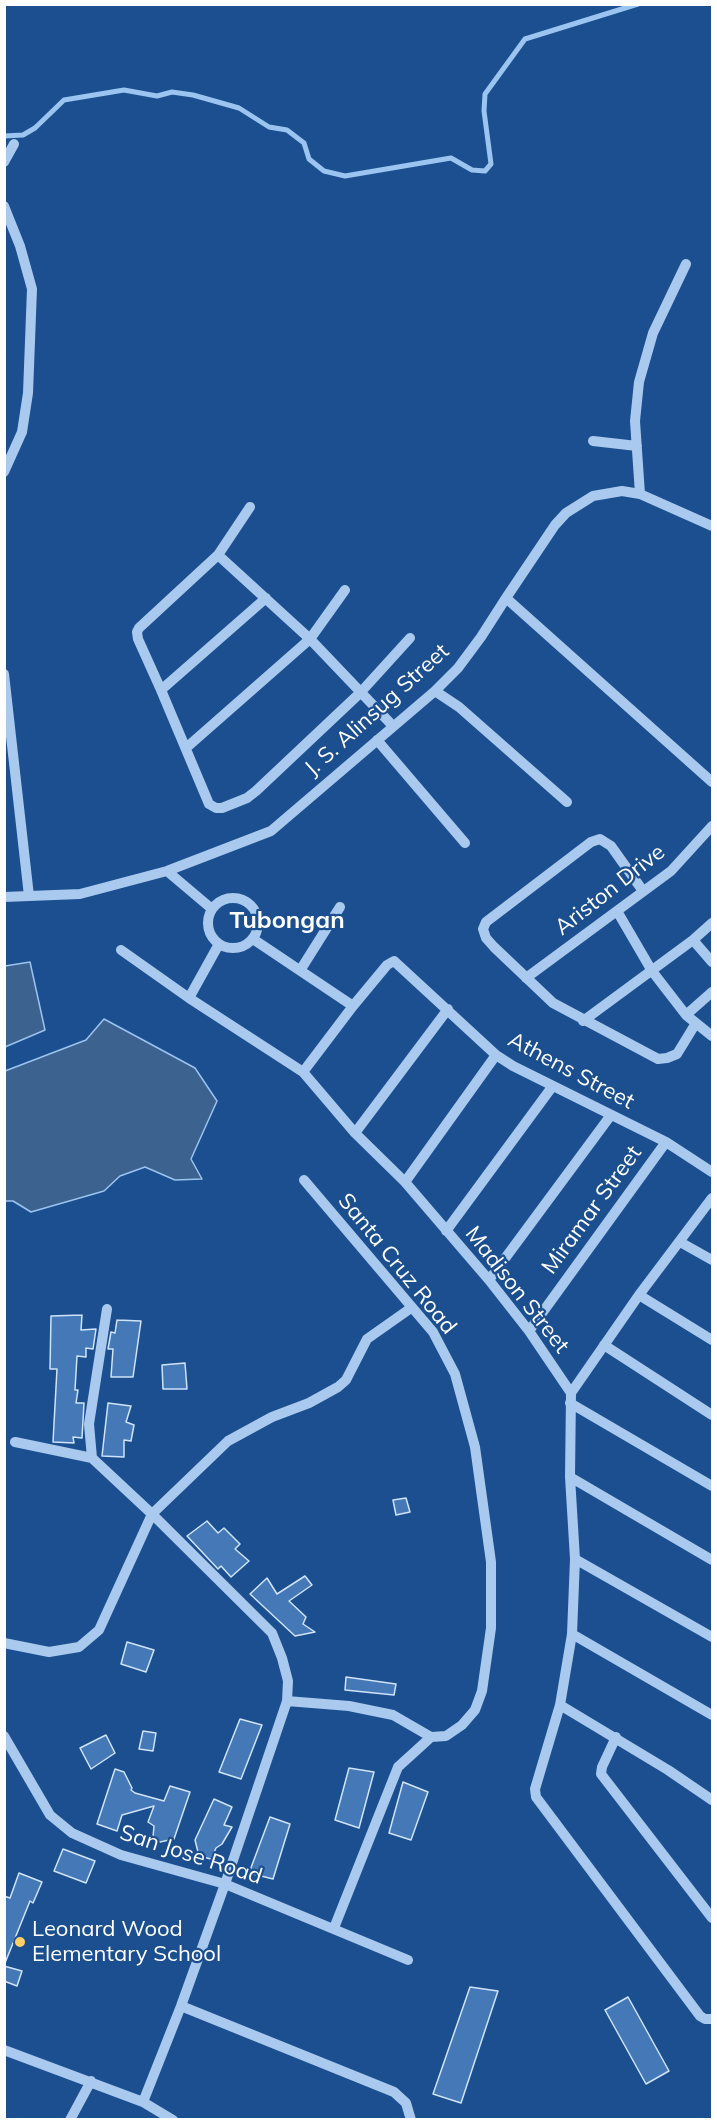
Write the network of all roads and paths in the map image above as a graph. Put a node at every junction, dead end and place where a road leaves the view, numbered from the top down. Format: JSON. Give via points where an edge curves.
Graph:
{"nodes":[{"id":1,"x":14,"y":144,"type":"dead end"},
{"id":2,"x":4,"y":162,"type":"edge"},
{"id":3,"x":4,"y":206,"type":"edge"},
{"id":4,"x":686,"y":264,"type":"dead end"},
{"id":5,"x":593,"y":441,"type":"dead end"},
{"id":6,"x":637,"y":446,"type":"junction"},
{"id":7,"x":4,"y":472,"type":"edge"},
{"id":8,"x":640,"y":494,"type":"junction"},
{"id":9,"x":250,"y":507,"type":"dead end"},
{"id":10,"x":712,"y":526,"type":"edge"},
{"id":11,"x":218,"y":555,"type":"junction"},
{"id":12,"x":345,"y":590,"type":"dead end"},
{"id":13,"x":266,"y":597,"type":"junction"},
{"id":14,"x":506,"y":598,"type":"junction"},
{"id":15,"x":410,"y":638,"type":"dead end"},
{"id":16,"x":310,"y":639,"type":"junction"},
{"id":17,"x":4,"y":674,"type":"edge"},
{"id":18,"x":161,"y":690,"type":"junction"},
{"id":19,"x":435,"y":690,"type":"junction"},
{"id":20,"x":360,"y":693,"type":"junction"},
{"id":21,"x":392,"y":725,"type":"junction"},
{"id":22,"x":377,"y":740,"type":"junction"},
{"id":23,"x":186,"y":748,"type":"junction"},
{"id":24,"x":712,"y":782,"type":"edge"},
{"id":25,"x":567,"y":802,"type":"dead end"},
{"id":26,"x":712,"y":826,"type":"edge"},
{"id":27,"x":465,"y":843,"type":"dead end"},
{"id":28,"x":167,"y":871,"type":"junction"},
{"id":29,"x":643,"y":891,"type":"junction"},
{"id":30,"x":29,"y":896,"type":"junction"},
{"id":31,"x":4,"y":897,"type":"edge"},
{"id":32,"x":340,"y":908,"type":"dead end"},
{"id":33,"x":212,"y":909,"type":"junction"},
{"id":34,"x":617,"y":911,"type":"junction"},
{"id":35,"x":712,"y":924,"type":"edge"},
{"id":36,"x":253,"y":939,"type":"junction"},
{"id":37,"x":693,"y":940,"type":"junction"},
{"id":38,"x":219,"y":944,"type":"junction"},
{"id":39,"x":121,"y":950,"type":"dead end"},
{"id":40,"x":712,"y":962,"type":"edge"},
{"id":41,"x":301,"y":969,"type":"junction"},
{"id":42,"x":652,"y":970,"type":"junction"},
{"id":43,"x":526,"y":978,"type":"junction"},
{"id":44,"x":712,"y":992,"type":"edge"},
{"id":45,"x":189,"y":998,"type":"junction"},
{"id":46,"x":353,"y":1006,"type":"junction"},
{"id":47,"x":448,"y":1009,"type":"junction"},
{"id":48,"x":686,"y":1015,"type":"junction"},
{"id":49,"x":583,"y":1021,"type":"junction"},
{"id":50,"x":696,"y":1023,"type":"junction"},
{"id":51,"x":712,"y":1036,"type":"edge"},
{"id":52,"x":496,"y":1055,"type":"junction"},
{"id":53,"x":303,"y":1072,"type":"junction"},
{"id":54,"x":552,"y":1087,"type":"junction"},
{"id":55,"x":611,"y":1115,"type":"junction"},
{"id":56,"x":355,"y":1133,"type":"junction"},
{"id":57,"x":666,"y":1142,"type":"junction"},
{"id":58,"x":712,"y":1172,"type":"edge"},
{"id":59,"x":304,"y":1180,"type":"dead end"},
{"id":60,"x":405,"y":1182,"type":"junction"},
{"id":61,"x":712,"y":1198,"type":"edge"},
{"id":62,"x":446,"y":1231,"type":"junction"},
{"id":63,"x":680,"y":1242,"type":"junction"},
{"id":64,"x":712,"y":1260,"type":"edge"},
{"id":65,"x":489,"y":1280,"type":"junction"},
{"id":66,"x":639,"y":1295,"type":"junction"},
{"id":67,"x":411,"y":1308,"type":"junction"},
{"id":68,"x":107,"y":1309,"type":"dead end"},
{"id":69,"x":529,"y":1331,"type":"junction"},
{"id":70,"x":712,"y":1340,"type":"edge"},
{"id":71,"x":604,"y":1345,"type":"junction"},
{"id":72,"x":571,"y":1398,"type":"junction"},
{"id":73,"x":712,"y":1415,"type":"edge"},
{"id":74,"x":15,"y":1442,"type":"dead end"},
{"id":75,"x":92,"y":1458,"type":"junction"},
{"id":76,"x":570,"y":1477,"type":"junction"},
{"id":77,"x":712,"y":1486,"type":"edge"},
{"id":78,"x":152,"y":1514,"type":"junction"},
{"id":79,"x":575,"y":1559,"type":"junction"},
{"id":80,"x":712,"y":1560,"type":"edge"},
{"id":81,"x":572,"y":1634,"type":"junction"},
{"id":82,"x":712,"y":1637,"type":"edge"},
{"id":83,"x":4,"y":1643,"type":"edge"},
{"id":84,"x":287,"y":1701,"type":"junction"},
{"id":85,"x":560,"y":1705,"type":"junction"},
{"id":86,"x":712,"y":1714,"type":"edge"},
{"id":87,"x":4,"y":1736,"type":"edge"},
{"id":88,"x":431,"y":1737,"type":"junction"},
{"id":89,"x":616,"y":1737,"type":"junction"},
{"id":90,"x":712,"y":1800,"type":"edge"},
{"id":91,"x":225,"y":1884,"type":"junction"},
{"id":92,"x":712,"y":1918,"type":"edge"},
{"id":93,"x":334,"y":1928,"type":"junction"},
{"id":94,"x":408,"y":1960,"type":"dead end"},
{"id":95,"x":181,"y":2006,"type":"junction"},
{"id":96,"x":712,"y":2019,"type":"edge"},
{"id":97,"x":4,"y":2050,"type":"edge"},
{"id":98,"x":91,"y":2081,"type":"junction"},
{"id":99,"x":143,"y":2102,"type":"junction"},
{"id":100,"x":70,"y":2120,"type":"edge"},
{"id":101,"x":173,"y":2120,"type":"edge"},
{"id":102,"x":411,"y":2120,"type":"edge"}],
"edges":[{"from":1,"to":2,"type":"street"},
{"from":3,"to":7,"type":"street","via":[[32,289],[28,393],[22,432]]},
{"from":4,"to":6,"type":"street","via":[[645,354],[635,421]]},
{"from":5,"to":6,"type":"street"},
{"from":6,"to":8,"type":"street"},
{"from":8,"to":10,"type":"street","name":"J. S. Alinsug Street"},
{"from":8,"to":14,"type":"street","name":"J. S. Alinsug Street","via":[[606,492],[566,513]]},
{"from":9,"to":11,"type":"street"},
{"from":11,"to":13,"type":"street"},
{"from":11,"to":18,"type":"street","via":[[137,632]]},
{"from":12,"to":16,"type":"street"},
{"from":13,"to":16,"type":"street"},
{"from":13,"to":18,"type":"street"},
{"from":14,"to":19,"type":"street","name":"J. S. Alinsug Street","via":[[458,668]]},
{"from":14,"to":24,"type":"street"},
{"from":15,"to":20,"type":"street"},
{"from":16,"to":20,"type":"street"},
{"from":16,"to":23,"type":"street"},
{"from":17,"to":30,"type":"street"},
{"from":18,"to":23,"type":"street"},
{"from":19,"to":21,"type":"street","name":"J. S. Alinsug Street"},
{"from":19,"to":25,"type":"street","via":[[459,706]]},
{"from":20,"to":21,"type":"street"},
{"from":20,"to":23,"type":"street","via":[[256,791],[222,808],[209,804]]},
{"from":21,"to":22,"type":"street","name":"J. S. Alinsug Street"},
{"from":22,"to":27,"type":"street"},
{"from":22,"to":28,"type":"street","name":"J. S. Alinsug Street","via":[[270,831]]},
{"from":26,"to":29,"type":"street","name":"Ariston Drive","via":[[671,871]]},
{"from":28,"to":30,"type":"street","name":"J. S. Alinsug Street","via":[[80,894]]},
{"from":28,"to":33,"type":"street"},
{"from":29,"to":34,"type":"street","name":"Ariston Drive"},
{"from":29,"to":43,"type":"street","via":[[611,846],[604,840],[591,842],[486,922],[486,938]]},
{"from":30,"to":31,"type":"street","name":"J. S. Alinsug Street"},
{"from":32,"to":41,"type":"street"},
{"from":33,"to":36,"type":"street","via":[[222,901],[236,898],[248,903],[256,913],[258,926]]},
{"from":33,"to":38,"type":"street","via":[[208,921],[210,934]]},
{"from":34,"to":42,"type":"street"},
{"from":34,"to":43,"type":"street","name":"Ariston Drive"},
{"from":35,"to":37,"type":"street"},
{"from":36,"to":38,"type":"street","via":[[237,948]]},
{"from":36,"to":41,"type":"street"},
{"from":37,"to":40,"type":"street"},
{"from":37,"to":42,"type":"street"},
{"from":38,"to":45,"type":"street"},
{"from":39,"to":45,"type":"street","name":"Madison Street"},
{"from":41,"to":46,"type":"street"},
{"from":42,"to":48,"type":"street"},
{"from":42,"to":49,"type":"street"},
{"from":43,"to":49,"type":"street","via":[[553,1003]]},
{"from":44,"to":48,"type":"street"},
{"from":45,"to":53,"type":"street","name":"Madison Street"},
{"from":46,"to":47,"type":"street","name":"Athens Street","via":[[390,962],[398,962]]},
{"from":46,"to":53,"type":"street"},
{"from":47,"to":52,"type":"street","name":"Athens Street"},
{"from":47,"to":56,"type":"street"},
{"from":48,"to":50,"type":"street"},
{"from":49,"to":50,"type":"street","via":[[658,1059],[677,1054]]},
{"from":50,"to":51,"type":"street"},
{"from":52,"to":54,"type":"street","name":"Athens Street"},
{"from":52,"to":60,"type":"street"},
{"from":53,"to":56,"type":"street","name":"Madison Street"},
{"from":54,"to":55,"type":"street","name":"Athens Street"},
{"from":54,"to":62,"type":"street"},
{"from":55,"to":57,"type":"street","name":"Athens Street"},
{"from":55,"to":65,"type":"street"},
{"from":56,"to":60,"type":"street","name":"Madison Street"},
{"from":57,"to":58,"type":"street","name":"Athens Street"},
{"from":57,"to":69,"type":"street","name":"Miramar Street"},
{"from":59,"to":67,"type":"street","name":"Santa Cruz Road"},
{"from":60,"to":62,"type":"street","name":"Madison Street"},
{"from":61,"to":63,"type":"street"},
{"from":62,"to":65,"type":"street","name":"Madison Street"},
{"from":63,"to":64,"type":"street"},
{"from":63,"to":66,"type":"street"},
{"from":65,"to":69,"type":"street","name":"Madison Street"},
{"from":66,"to":70,"type":"street"},
{"from":66,"to":71,"type":"street"},
{"from":67,"to":78,"type":"street","via":[[367,1340],[346,1380],[338,1387],[228,1441]]},
{"from":67,"to":88,"type":"street","name":"Santa Cruz Road","via":[[433,1332],[455,1374],[475,1447],[491,1562],[491,1628],[482,1691],[475,1710],[462,1725],[446,1736]]},
{"from":68,"to":75,"type":"street","via":[[89,1424]]},
{"from":69,"to":72,"type":"street","name":"Madison Street"},
{"from":71,"to":72,"type":"street"},
{"from":71,"to":73,"type":"street"},
{"from":72,"to":76,"type":"street"},
{"from":72,"to":77,"type":"street"},
{"from":74,"to":75,"type":"street"},
{"from":75,"to":78,"type":"street"},
{"from":76,"to":79,"type":"street"},
{"from":76,"to":80,"type":"street"},
{"from":78,"to":83,"type":"street","via":[[99,1630],[79,1647],[49,1652]]},
{"from":78,"to":84,"type":"street","via":[[272,1633],[288,1681]]},
{"from":79,"to":81,"type":"street"},
{"from":79,"to":82,"type":"street"},
{"from":81,"to":85,"type":"street"},
{"from":81,"to":86,"type":"street"},
{"from":84,"to":88,"type":"street","via":[[393,1715]]},
{"from":84,"to":91,"type":"street"},
{"from":85,"to":89,"type":"street"},
{"from":85,"to":96,"type":"street","via":[[534,1789],[536,1797],[700,2016]]},
{"from":87,"to":91,"type":"street","name":"San Jose Road","via":[[50,1815],[72,1833],[121,1855]]},
{"from":88,"to":93,"type":"street","name":"Santa Cruz Road","via":[[398,1767]]},
{"from":89,"to":90,"type":"street"},
{"from":89,"to":92,"type":"street","via":[[601,1774]]},
{"from":91,"to":93,"type":"street","name":"San Jose Road"},
{"from":91,"to":95,"type":"street"},
{"from":93,"to":94,"type":"street","name":"San Jose Road"},
{"from":95,"to":99,"type":"street"},
{"from":95,"to":102,"type":"street","via":[[394,2092],[406,2103]]},
{"from":97,"to":98,"type":"street"},
{"from":98,"to":99,"type":"street"},
{"from":98,"to":100,"type":"street"},
{"from":99,"to":101,"type":"street"}]}
